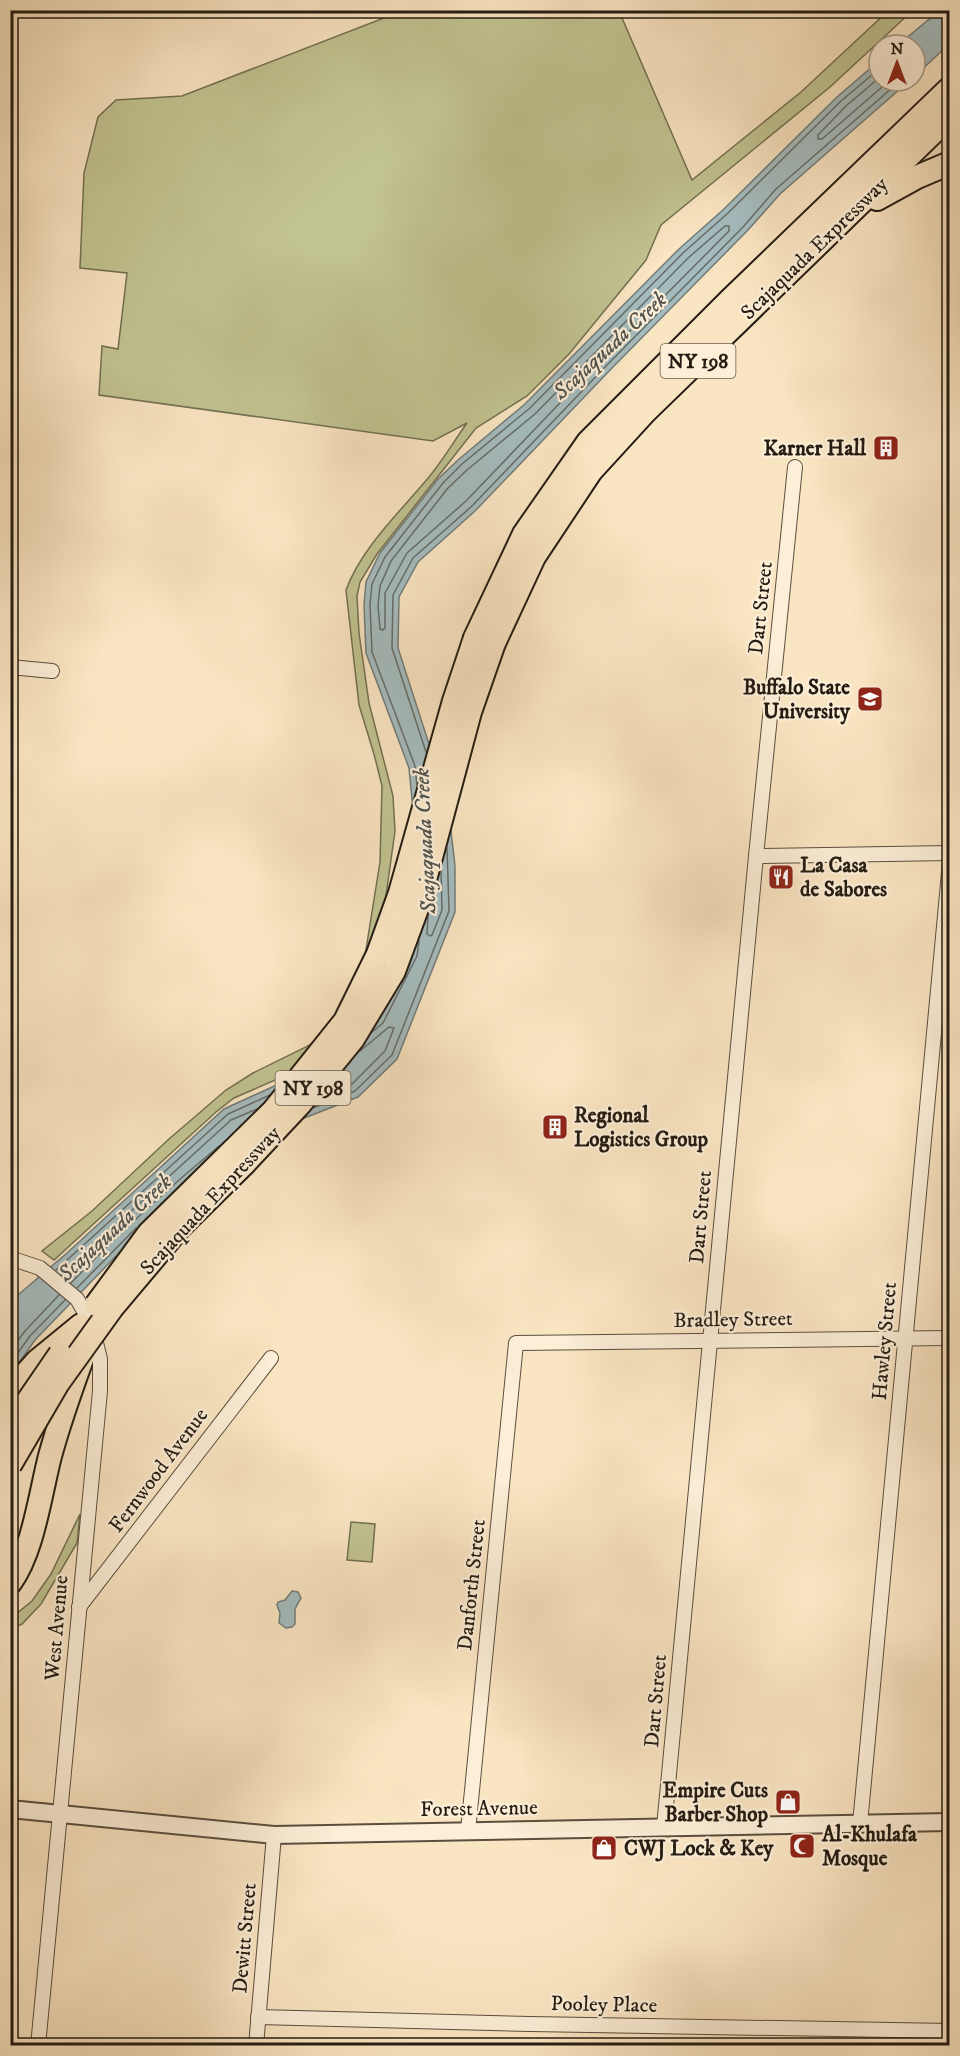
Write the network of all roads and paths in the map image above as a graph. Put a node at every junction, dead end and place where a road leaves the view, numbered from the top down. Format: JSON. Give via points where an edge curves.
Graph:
{"nodes":[{"id":1,"x":950,"y":88,"type":"edge"},
{"id":2,"x":950,"y":116,"type":"edge"},
{"id":3,"x":950,"y":163,"type":"edge"},
{"id":4,"x":848,"y":217,"type":"junction"},
{"id":5,"x":795,"y":467,"type":"dead end"},
{"id":6,"x":484,"y":640,"type":"junction"},
{"id":7,"x":10,"y":667,"type":"edge"},
{"id":8,"x":52,"y":671,"type":"dead end"},
{"id":9,"x":950,"y":853,"type":"edge"},
{"id":10,"x":756,"y":856,"type":"junction"},
{"id":11,"x":950,"y":862,"type":"edge"},
{"id":12,"x":10,"y":1258,"type":"edge"},
{"id":13,"x":86,"y":1330,"type":"junction"},
{"id":14,"x":950,"y":1338,"type":"edge"},
{"id":15,"x":905,"y":1339,"type":"junction"},
{"id":16,"x":710,"y":1341,"type":"junction"},
{"id":17,"x":516,"y":1343,"type":"joint"},
{"id":18,"x":271,"y":1358,"type":"dead end"},
{"id":19,"x":10,"y":1391,"type":"edge"},
{"id":20,"x":10,"y":1427,"type":"edge"},
{"id":21,"x":10,"y":1465,"type":"edge"},
{"id":22,"x":10,"y":1583,"type":"edge"},
{"id":23,"x":79,"y":1607,"type":"junction"},
{"id":24,"x":10,"y":1809,"type":"edge"},
{"id":25,"x":60,"y":1814,"type":"junction"},
{"id":26,"x":950,"y":1822,"type":"edge"},
{"id":27,"x":860,"y":1824,"type":"junction"},
{"id":28,"x":664,"y":1827,"type":"junction"},
{"id":29,"x":468,"y":1831,"type":"junction"},
{"id":30,"x":274,"y":1835,"type":"junction"},
{"id":31,"x":258,"y":2017,"type":"junction"},
{"id":32,"x":950,"y":2031,"type":"edge"},
{"id":33,"x":38,"y":2046,"type":"edge"},
{"id":34,"x":255,"y":2046,"type":"edge"}],
"edges":[{"from":1,"to":6,"type":"highway","name":"Scajaquada Expressway","number":"NY 198","via":[[588,442],[524,534]]},
{"from":2,"to":4,"type":"highway","name":"Scajaquada Expressway","number":"NY 198"},
{"from":3,"to":4,"type":"highway"},
{"from":4,"to":6,"type":"highway","name":"Scajaquada Expressway","number":"NY 198","via":[[645,412],[591,471],[553,525]]},
{"from":5,"to":10,"type":"street","name":"Dart Street"},
{"from":6,"to":13,"type":"highway","name":"Scajaquada Expressway","number":"NY 198","bridge":true,"via":[[454,701],[400,892],[378,954],[345,1021],[273,1111],[149,1233]]},
{"from":7,"to":8,"type":"street"},
{"from":9,"to":10,"type":"street"},
{"from":10,"to":16,"type":"street","name":"Dart Street"},
{"from":11,"to":15,"type":"street","name":"Hawley Street"},
{"from":12,"to":23,"type":"street","name":"West Avenue","via":[[44,1272],[77,1299],[91,1323],[100,1359]]},
{"from":13,"to":19,"type":"highway","via":[[37,1361]]},
{"from":13,"to":20,"type":"highway","name":"Scajaquada Expressway","number":"NY 198","bridge":true},
{"from":13,"to":21,"type":"highway","name":"Scajaquada Expressway","number":"NY 198","bridge":true},
{"from":13,"to":22,"type":"highway","bridge":true,"via":[[26,1554]]},
{"from":14,"to":15,"type":"street","name":"Bradley Street"},
{"from":15,"to":16,"type":"street","name":"Bradley Street"},
{"from":15,"to":27,"type":"street","name":"Hawley Street"},
{"from":16,"to":17,"type":"street","name":"Bradley Street"},
{"from":16,"to":28,"type":"street","name":"Dart Street"},
{"from":17,"to":29,"type":"street","name":"Danforth Street"},
{"from":18,"to":23,"type":"street","name":"Fernwood Avenue"},
{"from":23,"to":25,"type":"street","name":"West Avenue"},
{"from":24,"to":25,"type":"street","name":"Forest Avenue"},
{"from":25,"to":30,"type":"street","name":"Forest Avenue"},
{"from":25,"to":33,"type":"street","name":"West Avenue"},
{"from":26,"to":27,"type":"street","name":"Forest Avenue"},
{"from":27,"to":28,"type":"street","name":"Forest Avenue"},
{"from":28,"to":29,"type":"street","name":"Forest Avenue"},
{"from":29,"to":30,"type":"street","name":"Forest Avenue"},
{"from":30,"to":31,"type":"street","name":"Dewitt Street"},
{"from":31,"to":32,"type":"street","name":"Pooley Place"},
{"from":31,"to":34,"type":"street","name":"Dewitt Street"}]}
